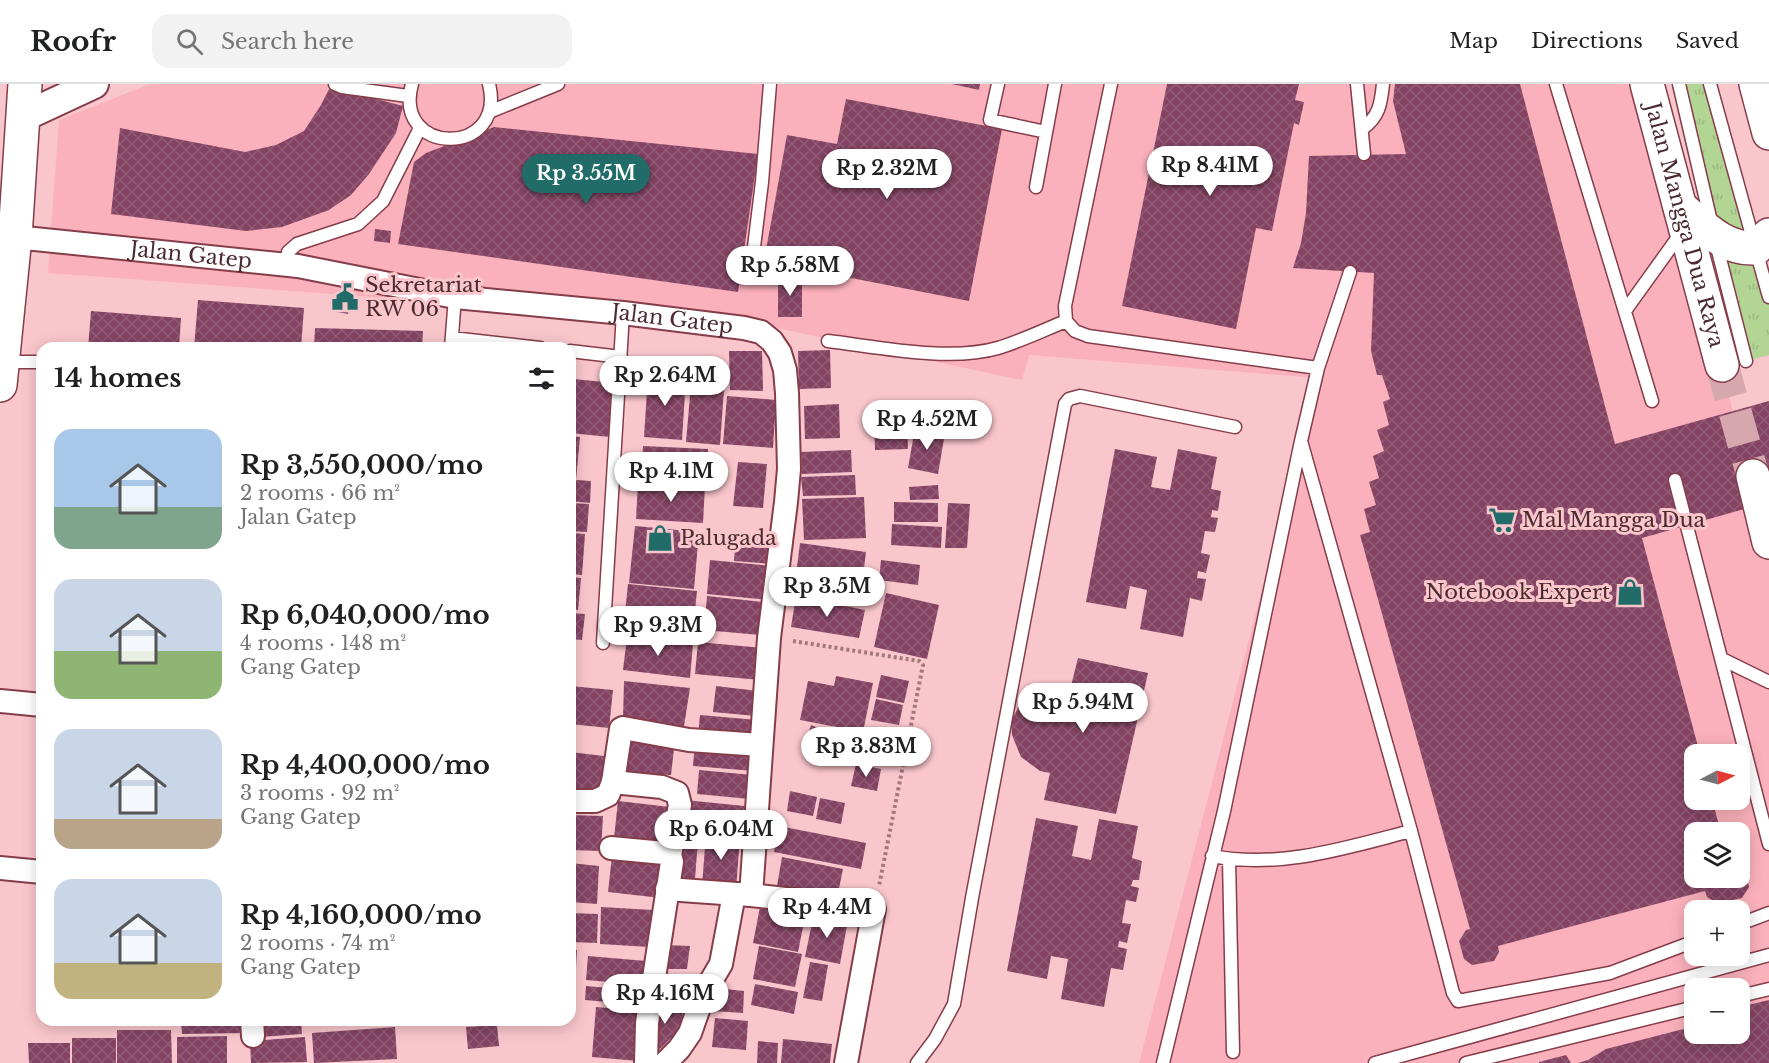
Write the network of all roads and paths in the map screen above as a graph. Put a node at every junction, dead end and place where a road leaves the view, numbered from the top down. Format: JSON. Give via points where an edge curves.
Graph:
{"nodes":[{"id":1,"x":25,"y":84,"type":"edge"},
{"id":2,"x":94,"y":84,"type":"edge"},
{"id":3,"x":335,"y":84,"type":"edge"},
{"id":4,"x":489,"y":84,"type":"edge"},
{"id":5,"x":558,"y":84,"type":"edge"},
{"id":6,"x":770,"y":84,"type":"edge"},
{"id":7,"x":998,"y":84,"type":"edge"},
{"id":8,"x":1055,"y":84,"type":"edge"},
{"id":9,"x":1111,"y":84,"type":"edge"},
{"id":10,"x":1357,"y":84,"type":"edge"},
{"id":11,"x":1383,"y":84,"type":"edge"},
{"id":12,"x":1556,"y":84,"type":"edge"},
{"id":13,"x":1647,"y":84,"type":"edge"},
{"id":14,"x":1679,"y":84,"type":"edge"},
{"id":15,"x":1710,"y":84,"type":"edge"},
{"id":16,"x":1756,"y":84,"type":"edge"},
{"id":17,"x":410,"y":90,"type":"edge"},
{"id":18,"x":489,"y":112,"type":"junction"},
{"id":19,"x":23,"y":117,"type":"junction"},
{"id":20,"x":420,"y":128,"type":"junction"},
{"id":21,"x":1362,"y":129,"type":"junction"},
{"id":22,"x":1046,"y":132,"type":"junction"},
{"id":23,"x":1769,"y":133,"type":"edge"},
{"id":24,"x":1364,"y":154,"type":"dead end"},
{"id":25,"x":1036,"y":187,"type":"dead end"},
{"id":26,"x":1693,"y":223,"type":"junction"},
{"id":27,"x":15,"y":237,"type":"junction"},
{"id":28,"x":1763,"y":241,"type":"edge"},
{"id":29,"x":754,"y":246,"type":"dead end"},
{"id":30,"x":285,"y":266,"type":"junction"},
{"id":31,"x":1350,"y":272,"type":"dead end"},
{"id":32,"x":455,"y":297,"type":"junction"},
{"id":33,"x":1769,"y":297,"type":"edge"},
{"id":34,"x":1625,"y":310,"type":"junction"},
{"id":35,"x":623,"y":313,"type":"junction"},
{"id":36,"x":1066,"y":321,"type":"junction"},
{"id":37,"x":451,"y":342,"type":"edge"},
{"id":38,"x":828,"y":342,"type":"dead end"},
{"id":39,"x":576,"y":352,"type":"edge"},
{"id":40,"x":621,"y":357,"type":"junction"},
{"id":41,"x":1734,"y":363,"type":"tunnel mouth"},
{"id":42,"x":36,"y":364,"type":"edge"},
{"id":43,"x":1318,"y":368,"type":"junction"},
{"id":44,"x":1,"y":374,"type":"edge"},
{"id":45,"x":1652,"y":401,"type":"dead end"},
{"id":46,"x":1235,"y":427,"type":"dead end"},
{"id":47,"x":1301,"y":441,"type":"junction"},
{"id":48,"x":1753,"y":476,"type":"tunnel mouth"},
{"id":49,"x":1675,"y":480,"type":"dead end"},
{"id":50,"x":1769,"y":542,"type":"edge"},
{"id":51,"x":769,"y":638,"type":"junction"},
{"id":52,"x":603,"y":643,"type":"dead end"},
{"id":53,"x":1722,"y":659,"type":"junction"},
{"id":54,"x":1769,"y":682,"type":"edge"},
{"id":55,"x":0,"y":701,"type":"edge"},
{"id":56,"x":36,"y":704,"type":"edge"},
{"id":57,"x":761,"y":745,"type":"junction"},
{"id":58,"x":614,"y":782,"type":"junction"},
{"id":59,"x":576,"y":801,"type":"edge"},
{"id":60,"x":1411,"y":831,"type":"junction"},
{"id":61,"x":1769,"y":844,"type":"edge"},
{"id":62,"x":611,"y":848,"type":"dead end"},
{"id":63,"x":670,"y":855,"type":"junction"},
{"id":64,"x":1212,"y":856,"type":"junction"},
{"id":65,"x":1229,"y":859,"type":"junction"},
{"id":66,"x":0,"y":868,"type":"edge"},
{"id":67,"x":36,"y":871,"type":"edge"},
{"id":68,"x":667,"y":889,"type":"junction"},
{"id":69,"x":743,"y":894,"type":"junction"},
{"id":70,"x":874,"y":909,"type":"junction"},
{"id":71,"x":1769,"y":913,"type":"edge"},
{"id":72,"x":1750,"y":920,"type":"edge"},
{"id":73,"x":1684,"y":945,"type":"edge"},
{"id":74,"x":1769,"y":955,"type":"edge"},
{"id":75,"x":1769,"y":989,"type":"edge"},
{"id":76,"x":1750,"y":994,"type":"edge"},
{"id":77,"x":1684,"y":1010,"type":"edge"},
{"id":78,"x":1233,"y":1052,"type":"dead end"},
{"id":79,"x":646,"y":1063,"type":"edge"},
{"id":80,"x":665,"y":1063,"type":"edge"},
{"id":81,"x":846,"y":1063,"type":"edge"},
{"id":82,"x":917,"y":1063,"type":"edge"},
{"id":83,"x":1163,"y":1063,"type":"edge"},
{"id":84,"x":1375,"y":1063,"type":"edge"},
{"id":85,"x":1466,"y":1063,"type":"edge"}],
"edges":[{"from":1,"to":19,"type":"main road"},
{"from":2,"to":19,"type":"street"},
{"from":3,"to":17,"type":"lane"},
{"from":4,"to":18,"type":"lane"},
{"from":5,"to":18,"type":"lane"},
{"from":6,"to":29,"type":"lane"},
{"from":7,"to":22,"type":"lane","via":[[990,120]]},
{"from":8,"to":22,"type":"lane"},
{"from":9,"to":36,"type":"lane","via":[[1073,262]]},
{"from":10,"to":21,"type":"lane"},
{"from":11,"to":21,"type":"lane","via":[[1380,109]]},
{"from":12,"to":34,"type":"lane"},
{"from":13,"to":26,"type":"main road","name":"Jalan Mangga Dua Raya"},
{"from":14,"to":26,"type":"lane"},
{"from":15,"to":28,"type":"lane"},
{"from":16,"to":23,"type":"main road"},
{"from":17,"to":20,"type":"lane","via":[[411,111]]},
{"from":18,"to":20,"type":"lane","via":[[472,134],[459,139],[444,140]]},
{"from":19,"to":27,"type":"main road"},
{"from":20,"to":30,"type":"lane","via":[[383,201],[358,224],[297,244],[288,252]]},
{"from":21,"to":24,"type":"lane"},
{"from":22,"to":25,"type":"lane"},
{"from":26,"to":28,"type":"main road","via":[[1732,246],[1744,248]]},
{"from":26,"to":34,"type":"lane"},
{"from":26,"to":41,"type":"main road","name":"Jalan Mangga Dua Raya"},
{"from":27,"to":30,"type":"street","name":"Jalan Gatep"},
{"from":27,"to":44,"type":"main road"},
{"from":28,"to":33,"type":"lane"},
{"from":30,"to":32,"type":"street","name":"Jalan Gatep"},
{"from":31,"to":43,"type":"lane"},
{"from":32,"to":35,"type":"street","name":"Jalan Gatep"},
{"from":32,"to":37,"type":"lane"},
{"from":34,"to":45,"type":"lane"},
{"from":35,"to":40,"type":"lane"},
{"from":35,"to":51,"type":"street","name":"Jalan Gatep","via":[[761,332],[780,352],[787,393],[789,469]]},
{"from":36,"to":38,"type":"lane","via":[[998,348],[972,353]]},
{"from":36,"to":43,"type":"lane","via":[[1075,331],[1088,336]]},
{"from":39,"to":40,"type":"lane"},
{"from":40,"to":52,"type":"lane"},
{"from":42,"to":44,"type":"lane"},
{"from":43,"to":47,"type":"lane"},
{"from":46,"to":82,"type":"lane","via":[[1080,396],[1065,404],[954,1004]]},
{"from":47,"to":60,"type":"lane"},
{"from":47,"to":64,"type":"lane"},
{"from":48,"to":50,"type":"main road"},
{"from":49,"to":53,"type":"lane"},
{"from":51,"to":57,"type":"street","name":"Jalan Gatep"},
{"from":51,"to":70,"type":"path","via":[[919,661],[923,665]]},
{"from":53,"to":54,"type":"lane"},
{"from":53,"to":61,"type":"lane"},
{"from":55,"to":56,"type":"street"},
{"from":57,"to":58,"type":"street","via":[[689,740],[623,728]]},
{"from":57,"to":69,"type":"street","name":"Jalan Gatep"},
{"from":58,"to":59,"type":"street","via":[[608,795],[595,801]]},
{"from":58,"to":63,"type":"street","via":[[662,787],[676,793],[680,805]]},
{"from":60,"to":65,"type":"lane","via":[[1298,858]]},
{"from":60,"to":73,"type":"lane","via":[[1452,993],[1458,1001],[1610,973]]},
{"from":62,"to":63,"type":"street"},
{"from":63,"to":68,"type":"street"},
{"from":64,"to":65,"type":"lane"},
{"from":64,"to":83,"type":"lane"},
{"from":65,"to":78,"type":"lane"},
{"from":66,"to":67,"type":"street"},
{"from":68,"to":69,"type":"street"},
{"from":68,"to":79,"type":"street","via":[[647,1023]]},
{"from":69,"to":70,"type":"street"},
{"from":69,"to":80,"type":"street","name":"Jalan Gatep","via":[[721,964],[704,993],[690,1033]]},
{"from":70,"to":81,"type":"street"},
{"from":71,"to":72,"type":"lane"},
{"from":74,"to":84,"type":"lane"},
{"from":75,"to":76,"type":"lane"},
{"from":77,"to":85,"type":"lane"}]}
